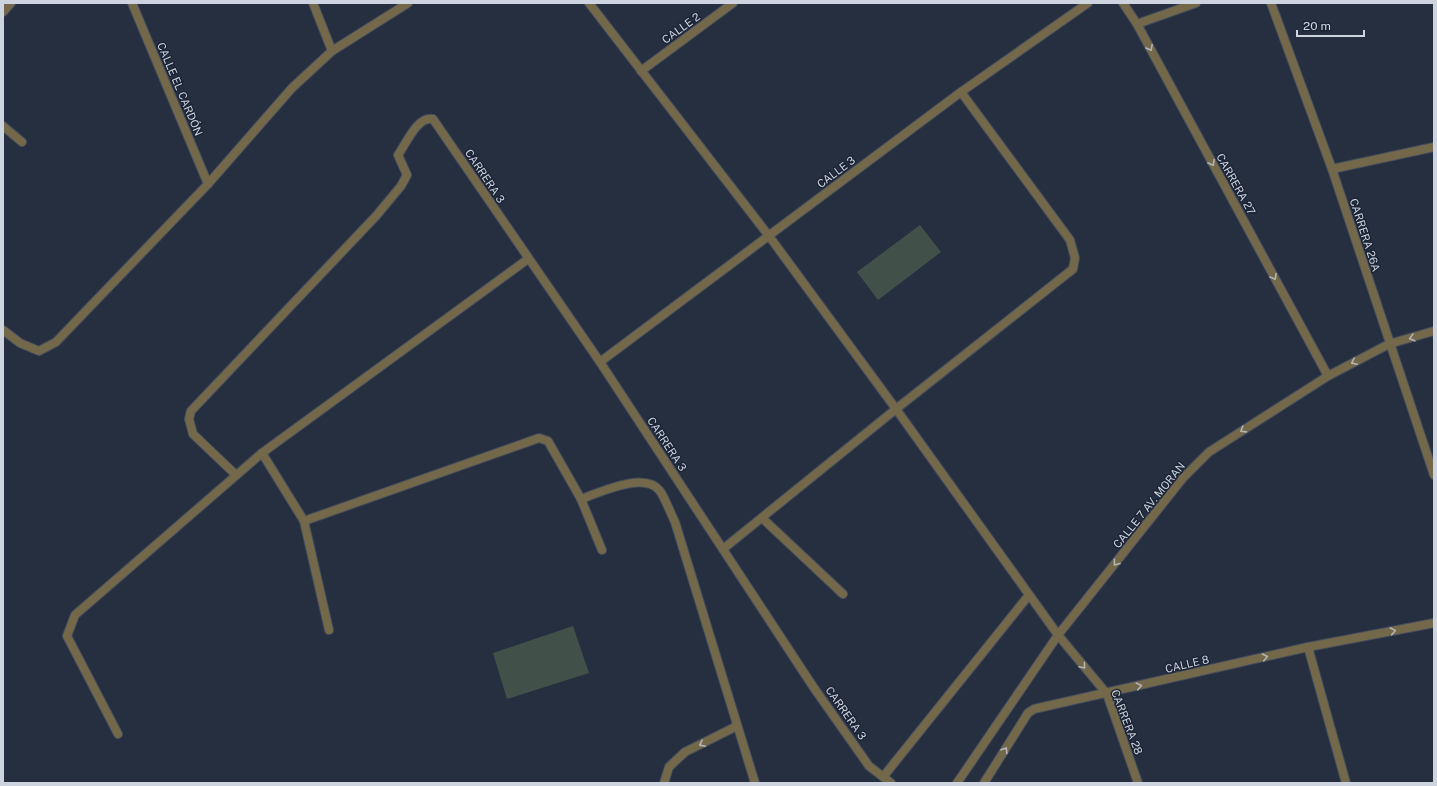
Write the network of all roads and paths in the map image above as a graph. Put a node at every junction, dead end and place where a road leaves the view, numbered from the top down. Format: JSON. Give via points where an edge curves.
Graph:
{"nodes":[{"id":1,"x":11,"y":3,"type":"edge"},
{"id":2,"x":132,"y":3,"type":"edge"},
{"id":3,"x":312,"y":3,"type":"edge"},
{"id":4,"x":408,"y":3,"type":"edge"},
{"id":5,"x":589,"y":3,"type":"edge"},
{"id":6,"x":733,"y":3,"type":"edge"},
{"id":7,"x":1088,"y":3,"type":"edge"},
{"id":8,"x":1123,"y":3,"type":"edge"},
{"id":9,"x":1196,"y":3,"type":"edge"},
{"id":10,"x":1271,"y":3,"type":"edge"},
{"id":11,"x":3,"y":12,"type":"edge"},
{"id":12,"x":1137,"y":24,"type":"junction"},
{"id":13,"x":332,"y":51,"type":"junction"},
{"id":14,"x":641,"y":71,"type":"junction"},
{"id":15,"x":961,"y":92,"type":"junction"},
{"id":16,"x":3,"y":126,"type":"edge"},
{"id":17,"x":22,"y":142,"type":"dead end"},
{"id":18,"x":1434,"y":147,"type":"edge"},
{"id":19,"x":1332,"y":169,"type":"junction"},
{"id":20,"x":208,"y":184,"type":"junction"},
{"id":21,"x":769,"y":236,"type":"junction"},
{"id":22,"x":528,"y":259,"type":"junction"},
{"id":23,"x":3,"y":330,"type":"edge"},
{"id":24,"x":1434,"y":331,"type":"edge"},
{"id":25,"x":1389,"y":344,"type":"junction"},
{"id":26,"x":600,"y":362,"type":"junction"},
{"id":27,"x":1328,"y":376,"type":"junction"},
{"id":28,"x":896,"y":409,"type":"junction"},
{"id":29,"x":262,"y":453,"type":"junction"},
{"id":30,"x":236,"y":475,"type":"junction"},
{"id":31,"x":1434,"y":475,"type":"edge"},
{"id":32,"x":581,"y":499,"type":"junction"},
{"id":33,"x":762,"y":518,"type":"junction"},
{"id":34,"x":304,"y":521,"type":"junction"},
{"id":35,"x":723,"y":549,"type":"junction"},
{"id":36,"x":602,"y":550,"type":"dead end"},
{"id":37,"x":843,"y":594,"type":"dead end"},
{"id":38,"x":1030,"y":595,"type":"junction"},
{"id":39,"x":1434,"y":623,"type":"edge"},
{"id":40,"x":329,"y":630,"type":"dead end"},
{"id":41,"x":1058,"y":636,"type":"junction"},
{"id":42,"x":1308,"y":647,"type":"junction"},
{"id":43,"x":1106,"y":694,"type":"junction"},
{"id":44,"x":737,"y":726,"type":"junction"},
{"id":45,"x":118,"y":734,"type":"dead end"},
{"id":46,"x":884,"y":777,"type":"junction"},
{"id":47,"x":664,"y":783,"type":"edge"},
{"id":48,"x":755,"y":783,"type":"edge"},
{"id":49,"x":891,"y":783,"type":"edge"},
{"id":50,"x":958,"y":783,"type":"edge"},
{"id":51,"x":984,"y":783,"type":"edge"},
{"id":52,"x":1138,"y":783,"type":"edge"},
{"id":53,"x":1346,"y":783,"type":"edge"}],
"edges":[{"from":1,"to":11,"type":"street"},
{"from":2,"to":20,"type":"street","name":"CALLE EL CARDÓN"},
{"from":3,"to":13,"type":"street"},
{"from":4,"to":13,"type":"street"},
{"from":5,"to":14,"type":"street","name":"CARRERA 28"},
{"from":6,"to":14,"type":"street","name":"CALLE 2"},
{"from":7,"to":15,"type":"street","name":"CALLE 3"},
{"from":8,"to":12,"type":"street","name":"CARRERA 27"},
{"from":9,"to":12,"type":"street"},
{"from":10,"to":19,"type":"street","name":"CARRERA 26A"},
{"from":12,"to":27,"type":"street","name":"CARRERA 27","one_way":true},
{"from":13,"to":20,"type":"street","via":[[292,88]]},
{"from":14,"to":21,"type":"street","name":"CARRERA 28"},
{"from":15,"to":21,"type":"street","name":"CALLE 3"},
{"from":15,"to":28,"type":"street","via":[[1070,240],[1075,258],[1072,269]]},
{"from":16,"to":17,"type":"street"},
{"from":18,"to":19,"type":"street"},
{"from":19,"to":25,"type":"street","name":"CARRERA 26A"},
{"from":20,"to":23,"type":"street","via":[[56,342],[39,351],[20,343]]},
{"from":21,"to":26,"type":"street","name":"CALLE 3"},
{"from":21,"to":28,"type":"street","name":"CARRERA 28"},
{"from":22,"to":26,"type":"street","name":"CARRERA 3"},
{"from":22,"to":29,"type":"street"},
{"from":22,"to":30,"type":"street","name":"CARRERA 3","via":[[433,119],[425,119],[398,155],[407,176],[401,186],[376,216],[192,411],[188,419],[193,434]]},
{"from":24,"to":25,"type":"street","name":"CALLE 7 AV. MORAN","one_way":true},
{"from":25,"to":27,"type":"street","name":"CALLE 7 AV. MORAN","one_way":true},
{"from":25,"to":31,"type":"street","name":"CARRERA 26A"},
{"from":26,"to":35,"type":"street","name":"CARRERA 3"},
{"from":27,"to":41,"type":"street","name":"CALLE 7 AV. MORAN","one_way":true,"via":[[1209,452],[1183,478]]},
{"from":28,"to":33,"type":"street"},
{"from":28,"to":38,"type":"street","name":"CARRERA 28"},
{"from":29,"to":30,"type":"street"},
{"from":29,"to":34,"type":"street"},
{"from":30,"to":45,"type":"street","via":[[75,616],[67,636]]},
{"from":32,"to":34,"type":"street","via":[[548,441],[539,438]]},
{"from":32,"to":36,"type":"street"},
{"from":32,"to":44,"type":"street","via":[[635,482],[647,482],[660,490],[675,522]]},
{"from":33,"to":35,"type":"street"},
{"from":33,"to":37,"type":"street"},
{"from":34,"to":40,"type":"street"},
{"from":35,"to":46,"type":"street","name":"CARRERA 3","via":[[814,688],[870,766]]},
{"from":38,"to":41,"type":"street","name":"CARRERA 28"},
{"from":38,"to":46,"type":"street"},
{"from":42,"to":39,"type":"street","name":"CALLE 8","one_way":true},
{"from":41,"to":43,"type":"street","name":"CARRERA 28","one_way":true},
{"from":41,"to":50,"type":"street","name":"CALLE 7 AV. MORAN"},
{"from":43,"to":42,"type":"street","name":"CALLE 8","one_way":true},
{"from":42,"to":53,"type":"street"},
{"from":51,"to":43,"type":"street","name":"CALLE 8","one_way":true,"via":[[1028,713],[1041,706]]},
{"from":43,"to":52,"type":"street","name":"CARRERA 28"},
{"from":44,"to":47,"type":"street","one_way":true,"via":[[685,752],[669,767]]},
{"from":44,"to":48,"type":"street"},
{"from":46,"to":49,"type":"street","name":"CARRERA 3"}]}
